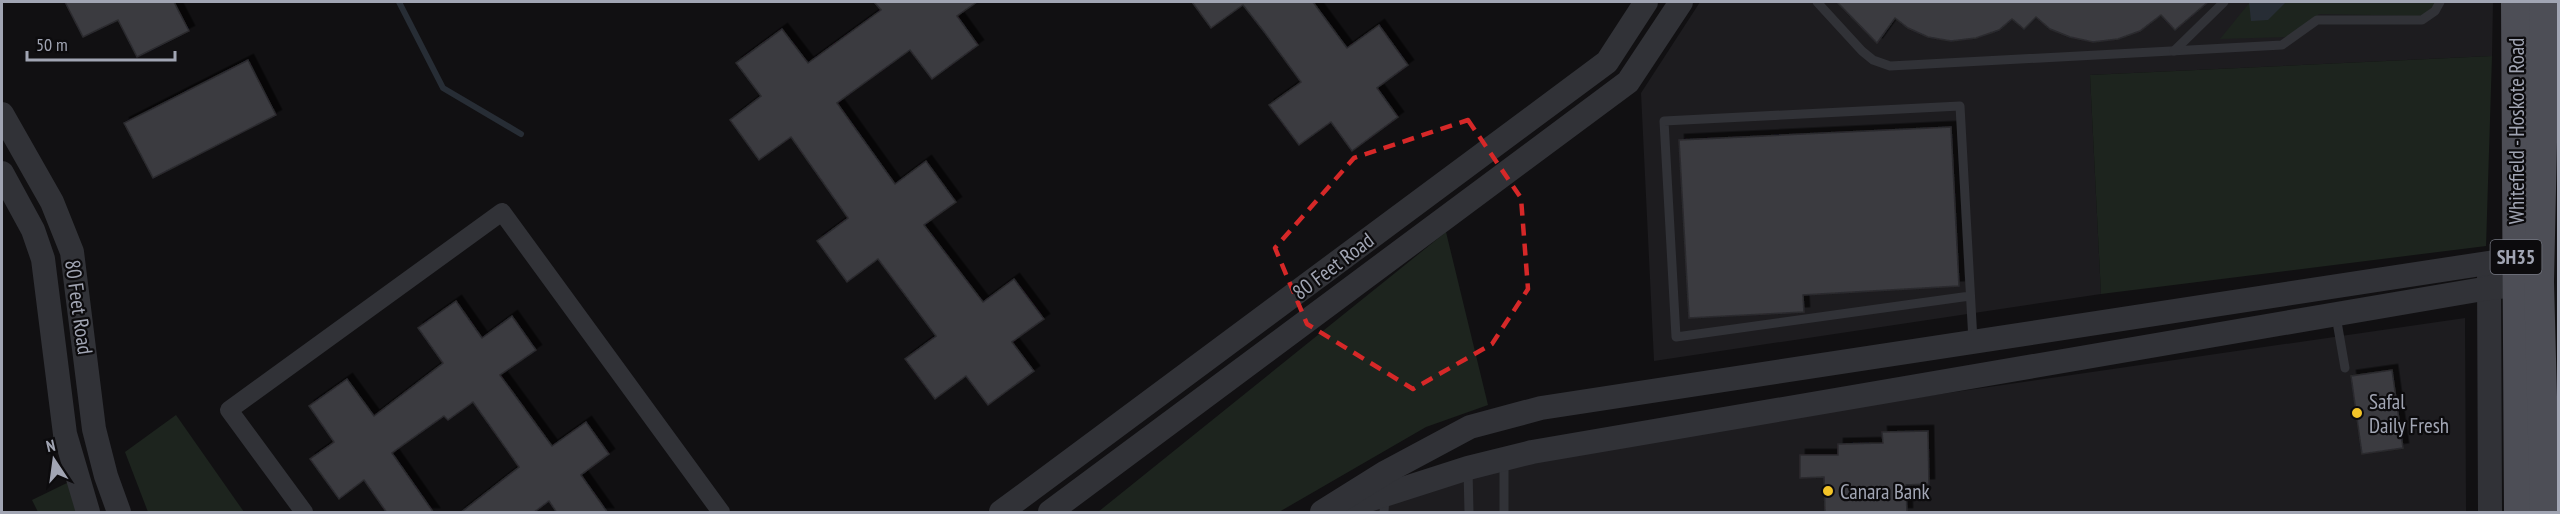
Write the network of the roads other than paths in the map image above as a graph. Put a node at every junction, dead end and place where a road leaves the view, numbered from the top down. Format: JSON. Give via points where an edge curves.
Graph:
{"nodes":[{"id":1,"x":1646,"y":2,"type":"edge"},
{"id":2,"x":1681,"y":2,"type":"edge"},
{"id":3,"x":1817,"y":2,"type":"edge"},
{"id":4,"x":2224,"y":2,"type":"edge"},
{"id":5,"x":2440,"y":2,"type":"edge"},
{"id":6,"x":2516,"y":2,"type":"edge"},
{"id":7,"x":2546,"y":2,"type":"edge"},
{"id":8,"x":2174,"y":51,"type":"junction"},
{"id":9,"x":2,"y":114,"type":"edge"},
{"id":10,"x":2,"y":173,"type":"edge"},
{"id":11,"x":2515,"y":272,"type":"junction"},
{"id":12,"x":2330,"y":286,"type":"junction"},
{"id":13,"x":1970,"y":296,"type":"junction"},
{"id":14,"x":2336,"y":314,"type":"junction"},
{"id":15,"x":1972,"y":341,"type":"junction"},
{"id":16,"x":2346,"y":368,"type":"dead end"},
{"id":17,"x":1504,"y":460,"type":"junction"},
{"id":18,"x":1468,"y":468,"type":"junction"},
{"id":19,"x":1385,"y":504,"type":"edge"},
{"id":20,"x":1344,"y":507,"type":"edge"},
{"id":21,"x":88,"y":513,"type":"edge"},
{"id":22,"x":119,"y":513,"type":"edge"},
{"id":23,"x":304,"y":513,"type":"edge"},
{"id":24,"x":721,"y":513,"type":"edge"},
{"id":25,"x":1001,"y":513,"type":"edge"},
{"id":26,"x":1050,"y":513,"type":"edge"},
{"id":27,"x":1469,"y":513,"type":"edge"},
{"id":28,"x":1504,"y":513,"type":"edge"},
{"id":29,"x":2490,"y":513,"type":"edge"},
{"id":30,"x":2519,"y":513,"type":"edge"},
{"id":31,"x":2545,"y":513,"type":"edge"}],
"edges":[{"from":1,"to":25,"type":"street","name":"80 Feet Road","via":[[1607,62]]},
{"from":2,"to":26,"type":"street","name":"80 Feet Road","via":[[1628,82]]},
{"from":3,"to":8,"type":"lane","via":[[1862,51],[1890,66]]},
{"from":4,"to":8,"type":"lane"},
{"from":5,"to":8,"type":"lane","via":[[2422,20],[2317,20],[2283,45]]},
{"from":6,"to":11,"type":"main road","name":"Whitefield - Hoskote Road","number":"SH35"},
{"from":7,"to":11,"type":"main road","name":"Whitefield - Hoskote Road","number":"SH35"},
{"from":9,"to":22,"type":"street","name":"80 Feet Road","via":[[56,210],[72,252],[94,429]]},
{"from":10,"to":21,"type":"street","name":"80 Feet Road","via":[[33,230],[43,259],[65,434]]},
{"from":11,"to":12,"type":"street"},
{"from":11,"to":14,"type":"street"},
{"from":11,"to":29,"type":"street"},
{"from":11,"to":30,"type":"main road","name":"Whitefield - Hoskote Road","number":"SH35"},
{"from":11,"to":31,"type":"main road","name":"Whitefield - Hoskote Road","number":"SH35"},
{"from":12,"to":14,"type":"street"},
{"from":12,"to":15,"type":"street"},
{"from":13,"to":13,"type":"lane","via":[[1960,106],[1665,122],[1676,338]]},
{"from":13,"to":15,"type":"lane"},
{"from":14,"to":16,"type":"lane"},
{"from":14,"to":17,"type":"street","via":[[1532,452]]},
{"from":15,"to":20,"type":"street","via":[[1541,408],[1470,428],[1386,472]]},
{"from":17,"to":18,"type":"street"},
{"from":17,"to":28,"type":"lane"},
{"from":18,"to":19,"type":"street"},
{"from":18,"to":27,"type":"lane"},
{"from":19,"to":20,"type":"street"},
{"from":23,"to":24,"type":"street","via":[[229,410],[502,212]]}]}
